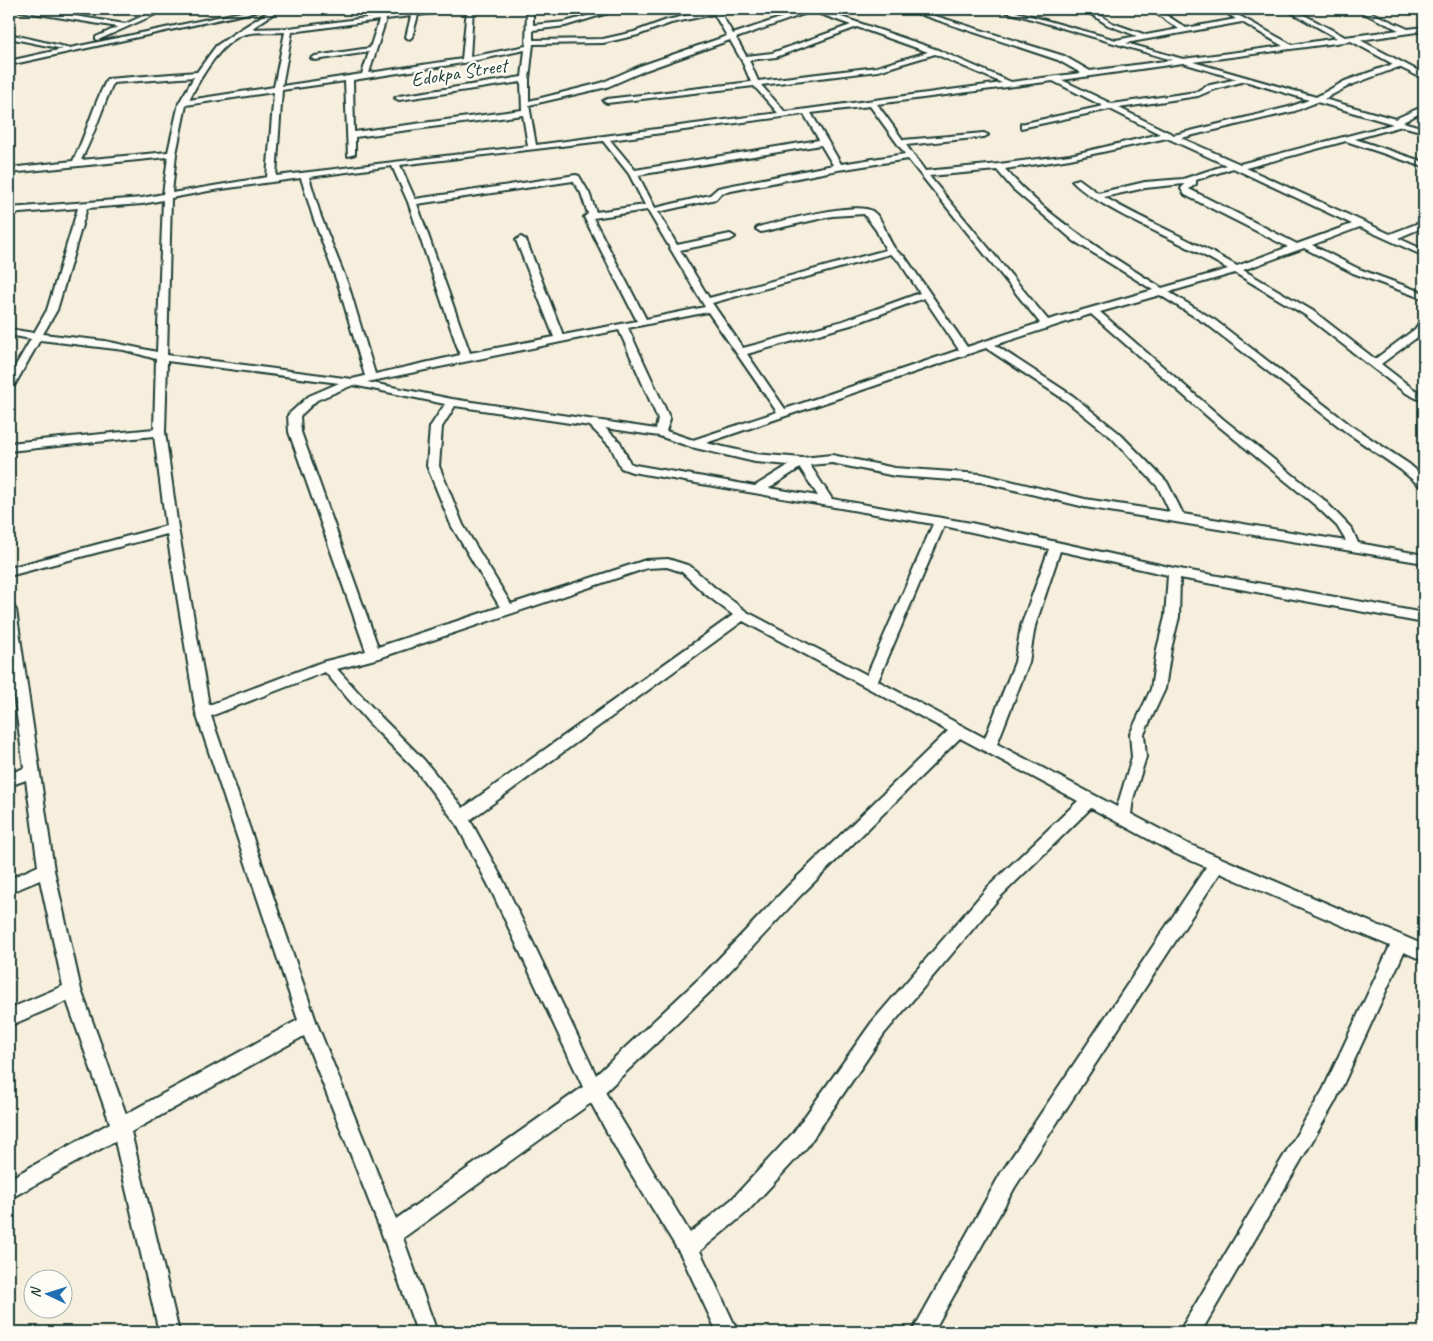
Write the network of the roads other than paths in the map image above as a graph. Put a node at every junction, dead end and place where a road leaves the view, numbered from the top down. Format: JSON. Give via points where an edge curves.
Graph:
{"nodes":[{"id":1,"x":20,"y":9,"type":"edge"},
{"id":2,"x":164,"y":9,"type":"edge"},
{"id":3,"x":264,"y":9,"type":"edge"},
{"id":4,"x":277,"y":9,"type":"edge"},
{"id":5,"x":449,"y":9,"type":"edge"},
{"id":6,"x":470,"y":9,"type":"edge"},
{"id":7,"x":530,"y":9,"type":"edge"},
{"id":8,"x":618,"y":9,"type":"edge"},
{"id":9,"x":813,"y":9,"type":"edge"},
{"id":10,"x":907,"y":9,"type":"edge"},
{"id":11,"x":1000,"y":9,"type":"edge"},
{"id":12,"x":1086,"y":9,"type":"edge"},
{"id":13,"x":1153,"y":9,"type":"edge"},
{"id":14,"x":1223,"y":9,"type":"edge"},
{"id":15,"x":1288,"y":9,"type":"edge"},
{"id":16,"x":1358,"y":9,"type":"edge"},
{"id":17,"x":718,"y":10,"type":"edge"},
{"id":18,"x":415,"y":14,"type":"junction"},
{"id":19,"x":383,"y":18,"type":"junction"},
{"id":20,"x":1243,"y":20,"type":"junction"},
{"id":21,"x":857,"y":24,"type":"junction"},
{"id":22,"x":126,"y":26,"type":"junction"},
{"id":23,"x":529,"y":28,"type":"junction"},
{"id":24,"x":1424,"y":29,"type":"edge"},
{"id":25,"x":289,"y":30,"type":"junction"},
{"id":26,"x":1185,"y":30,"type":"junction"},
{"id":27,"x":1407,"y":31,"type":"junction"},
{"id":28,"x":240,"y":32,"type":"junction"},
{"id":29,"x":9,"y":36,"type":"edge"},
{"id":30,"x":409,"y":37,"type":"dead end"},
{"id":31,"x":1144,"y":37,"type":"junction"},
{"id":32,"x":732,"y":38,"type":"junction"},
{"id":33,"x":1349,"y":40,"type":"junction"},
{"id":34,"x":1114,"y":42,"type":"junction"},
{"id":35,"x":530,"y":45,"type":"junction"},
{"id":36,"x":1291,"y":47,"type":"junction"},
{"id":37,"x":72,"y":50,"type":"junction"},
{"id":38,"x":371,"y":50,"type":"junction"},
{"id":39,"x":935,"y":52,"type":"junction"},
{"id":40,"x":315,"y":58,"type":"dead end"},
{"id":41,"x":744,"y":58,"type":"junction"},
{"id":42,"x":466,"y":60,"type":"junction"},
{"id":43,"x":1181,"y":61,"type":"junction"},
{"id":44,"x":9,"y":63,"type":"edge"},
{"id":45,"x":1400,"y":64,"type":"junction"},
{"id":46,"x":199,"y":74,"type":"junction"},
{"id":47,"x":1089,"y":74,"type":"junction"},
{"id":48,"x":365,"y":75,"type":"junction"},
{"id":49,"x":349,"y":77,"type":"junction"},
{"id":50,"x":1424,"y":77,"type":"edge"},
{"id":51,"x":524,"y":79,"type":"junction"},
{"id":52,"x":1055,"y":79,"type":"junction"},
{"id":53,"x":1246,"y":79,"type":"junction"},
{"id":54,"x":755,"y":83,"type":"junction"},
{"id":55,"x":1011,"y":85,"type":"junction"},
{"id":56,"x":278,"y":88,"type":"junction"},
{"id":57,"x":399,"y":98,"type":"dead end"},
{"id":58,"x":1318,"y":99,"type":"junction"},
{"id":59,"x":607,"y":102,"type":"dead end"},
{"id":60,"x":183,"y":103,"type":"junction"},
{"id":61,"x":873,"y":104,"type":"junction"},
{"id":62,"x":1109,"y":107,"type":"junction"},
{"id":63,"x":526,"y":108,"type":"junction"},
{"id":64,"x":1424,"y":108,"type":"edge"},
{"id":65,"x":806,"y":110,"type":"junction"},
{"id":66,"x":783,"y":114,"type":"junction"},
{"id":67,"x":1399,"y":123,"type":"junction"},
{"id":68,"x":1024,"y":126,"type":"dead end"},
{"id":69,"x":1424,"y":130,"type":"edge"},
{"id":70,"x":984,"y":134,"type":"dead end"},
{"id":71,"x":350,"y":135,"type":"junction"},
{"id":72,"x":1171,"y":136,"type":"junction"},
{"id":73,"x":605,"y":138,"type":"junction"},
{"id":74,"x":1347,"y":139,"type":"junction"},
{"id":75,"x":824,"y":142,"type":"junction"},
{"id":76,"x":901,"y":143,"type":"junction"},
{"id":77,"x":532,"y":148,"type":"junction"},
{"id":78,"x":172,"y":154,"type":"junction"},
{"id":79,"x":351,"y":154,"type":"dead end"},
{"id":80,"x":910,"y":156,"type":"junction"},
{"id":81,"x":76,"y":163,"type":"junction"},
{"id":82,"x":395,"y":163,"type":"junction"},
{"id":83,"x":1424,"y":165,"type":"edge"},
{"id":84,"x":1238,"y":166,"type":"junction"},
{"id":85,"x":999,"y":167,"type":"junction"},
{"id":86,"x":838,"y":168,"type":"junction"},
{"id":87,"x":9,"y":170,"type":"edge"},
{"id":88,"x":633,"y":173,"type":"junction"},
{"id":89,"x":923,"y":174,"type":"junction"},
{"id":90,"x":305,"y":176,"type":"junction"},
{"id":91,"x":1190,"y":179,"type":"junction"},
{"id":92,"x":271,"y":180,"type":"junction"},
{"id":93,"x":1076,"y":181,"type":"dead end"},
{"id":94,"x":167,"y":196,"type":"junction"},
{"id":95,"x":1096,"y":196,"type":"junction"},
{"id":96,"x":412,"y":202,"type":"junction"},
{"id":97,"x":83,"y":206,"type":"junction"},
{"id":98,"x":651,"y":209,"type":"junction"},
{"id":99,"x":9,"y":211,"type":"edge"},
{"id":100,"x":593,"y":215,"type":"junction"},
{"id":101,"x":1360,"y":224,"type":"junction"},
{"id":102,"x":1424,"y":224,"type":"edge"},
{"id":103,"x":761,"y":229,"type":"dead end"},
{"id":104,"x":730,"y":236,"type":"dead end"},
{"id":105,"x":1391,"y":237,"type":"junction"},
{"id":106,"x":521,"y":240,"type":"dead end"},
{"id":107,"x":1299,"y":245,"type":"junction"},
{"id":108,"x":675,"y":248,"type":"junction"},
{"id":109,"x":891,"y":251,"type":"junction"},
{"id":110,"x":1424,"y":253,"type":"edge"},
{"id":111,"x":1235,"y":270,"type":"junction"},
{"id":112,"x":1161,"y":290,"type":"junction"},
{"id":113,"x":926,"y":294,"type":"junction"},
{"id":114,"x":1424,"y":296,"type":"edge"},
{"id":115,"x":709,"y":305,"type":"junction"},
{"id":116,"x":1092,"y":310,"type":"junction"},
{"id":117,"x":643,"y":323,"type":"junction"},
{"id":118,"x":1046,"y":324,"type":"junction"},
{"id":119,"x":1424,"y":324,"type":"edge"},
{"id":120,"x":622,"y":327,"type":"junction"},
{"id":121,"x":9,"y":332,"type":"edge"},
{"id":122,"x":35,"y":337,"type":"junction"},
{"id":123,"x":560,"y":339,"type":"junction"},
{"id":124,"x":988,"y":344,"type":"junction"},
{"id":125,"x":741,"y":352,"type":"junction"},
{"id":126,"x":965,"y":352,"type":"junction"},
{"id":127,"x":162,"y":357,"type":"junction"},
{"id":128,"x":466,"y":357,"type":"junction"},
{"id":129,"x":1375,"y":364,"type":"junction"},
{"id":130,"x":371,"y":378,"type":"junction"},
{"id":131,"x":352,"y":382,"type":"junction"},
{"id":132,"x":9,"y":386,"type":"edge"},
{"id":133,"x":1424,"y":399,"type":"edge"},
{"id":134,"x":452,"y":402,"type":"junction"},
{"id":135,"x":783,"y":413,"type":"junction"},
{"id":136,"x":594,"y":424,"type":"junction"},
{"id":137,"x":160,"y":432,"type":"junction"},
{"id":138,"x":660,"y":433,"type":"junction"},
{"id":139,"x":694,"y":444,"type":"junction"},
{"id":140,"x":9,"y":447,"type":"edge"},
{"id":141,"x":802,"y":462,"type":"junction"},
{"id":142,"x":1424,"y":483,"type":"edge"},
{"id":143,"x":757,"y":490,"type":"junction"},
{"id":144,"x":828,"y":502,"type":"junction"},
{"id":145,"x":1180,"y":517,"type":"junction"},
{"id":146,"x":940,"y":522,"type":"junction"},
{"id":147,"x":172,"y":528,"type":"junction"},
{"id":148,"x":1056,"y":546,"type":"junction"},
{"id":149,"x":1351,"y":547,"type":"junction"},
{"id":150,"x":1424,"y":559,"type":"edge"},
{"id":151,"x":9,"y":572,"type":"edge"},
{"id":152,"x":1174,"y":572,"type":"junction"},
{"id":153,"x":9,"y":610,"type":"edge"},
{"id":154,"x":508,"y":610,"type":"junction"},
{"id":155,"x":742,"y":615,"type":"junction"},
{"id":156,"x":1424,"y":618,"type":"edge"},
{"id":157,"x":374,"y":654,"type":"junction"},
{"id":158,"x":12,"y":657,"type":"edge"},
{"id":159,"x":327,"y":666,"type":"junction"},
{"id":160,"x":870,"y":683,"type":"junction"},
{"id":161,"x":15,"y":700,"type":"edge"},
{"id":162,"x":203,"y":712,"type":"junction"},
{"id":163,"x":958,"y":730,"type":"junction"},
{"id":164,"x":989,"y":747,"type":"junction"},
{"id":165,"x":32,"y":772,"type":"junction"},
{"id":166,"x":9,"y":780,"type":"edge"},
{"id":167,"x":1090,"y":800,"type":"junction"},
{"id":168,"x":461,"y":818,"type":"junction"},
{"id":169,"x":1123,"y":818,"type":"junction"},
{"id":170,"x":1216,"y":864,"type":"junction"},
{"id":171,"x":46,"y":870,"type":"junction"},
{"id":172,"x":9,"y":886,"type":"edge"},
{"id":173,"x":1400,"y":942,"type":"junction"},
{"id":174,"x":1424,"y":953,"type":"edge"},
{"id":175,"x":72,"y":990,"type":"junction"},
{"id":176,"x":9,"y":1018,"type":"edge"},
{"id":177,"x":308,"y":1024,"type":"junction"},
{"id":178,"x":594,"y":1090,"type":"junction"},
{"id":179,"x":121,"y":1127,"type":"junction"},
{"id":180,"x":9,"y":1190,"type":"edge"},
{"id":181,"x":392,"y":1234,"type":"junction"},
{"id":182,"x":688,"y":1248,"type":"junction"},
{"id":183,"x":169,"y":1332,"type":"edge"},
{"id":184,"x":427,"y":1332,"type":"edge"},
{"id":185,"x":728,"y":1332,"type":"edge"},
{"id":186,"x":922,"y":1332,"type":"edge"},
{"id":187,"x":1189,"y":1332,"type":"edge"}],
"edges":[{"from":1,"to":22,"type":"street"},
{"from":2,"to":22,"type":"street"},
{"from":3,"to":37,"type":"street"},
{"from":4,"to":28,"type":"street"},
{"from":5,"to":18,"type":"street"},
{"from":6,"to":42,"type":"street"},
{"from":7,"to":23,"type":"street"},
{"from":8,"to":23,"type":"street","via":[[565,24]]},
{"from":9,"to":21,"type":"street"},
{"from":9,"to":32,"type":"street"},
{"from":10,"to":47,"type":"street","via":[[1061,58]]},
{"from":11,"to":34,"type":"street"},
{"from":12,"to":31,"type":"street","via":[[1110,24]]},
{"from":13,"to":26,"type":"street"},
{"from":14,"to":20,"type":"street"},
{"from":15,"to":33,"type":"street"},
{"from":16,"to":27,"type":"street"},
{"from":17,"to":32,"type":"street"},
{"from":17,"to":35,"type":"street","via":[[603,41]]},
{"from":18,"to":19,"type":"street"},
{"from":18,"to":30,"type":"street"},
{"from":19,"to":25,"type":"street"},
{"from":19,"to":38,"type":"street"},
{"from":20,"to":26,"type":"street"},
{"from":20,"to":36,"type":"street"},
{"from":21,"to":39,"type":"street"},
{"from":21,"to":41,"type":"street","via":[[773,55]]},
{"from":22,"to":37,"type":"street"},
{"from":23,"to":35,"type":"street"},
{"from":24,"to":27,"type":"street"},
{"from":25,"to":28,"type":"street"},
{"from":25,"to":56,"type":"street"},
{"from":26,"to":31,"type":"street"},
{"from":27,"to":33,"type":"street"},
{"from":28,"to":46,"type":"street","via":[[219,48]]},
{"from":29,"to":37,"type":"street"},
{"from":31,"to":34,"type":"street"},
{"from":32,"to":41,"type":"street"},
{"from":32,"to":63,"type":"street","via":[[643,68],[604,85]]},
{"from":33,"to":36,"type":"street"},
{"from":33,"to":45,"type":"street"},
{"from":34,"to":43,"type":"street"},
{"from":35,"to":42,"type":"street"},
{"from":35,"to":51,"type":"street"},
{"from":36,"to":43,"type":"street"},
{"from":37,"to":44,"type":"street"},
{"from":38,"to":40,"type":"street"},
{"from":38,"to":48,"type":"street"},
{"from":39,"to":54,"type":"street","via":[[878,69]]},
{"from":39,"to":55,"type":"street"},
{"from":41,"to":54,"type":"street"},
{"from":42,"to":48,"type":"street"},
{"from":43,"to":47,"type":"street"},
{"from":43,"to":53,"type":"street"},
{"from":45,"to":50,"type":"street"},
{"from":45,"to":58,"type":"street","via":[[1348,83]]},
{"from":46,"to":60,"type":"street"},
{"from":46,"to":81,"type":"street","via":[[110,81],[90,137]]},
{"from":47,"to":52,"type":"street"},
{"from":48,"to":49,"type":"street"},
{"from":49,"to":56,"type":"street"},
{"from":49,"to":71,"type":"street"},
{"from":51,"to":57,"type":"street","name":"Edokpa Street"},
{"from":51,"to":63,"type":"street"},
{"from":52,"to":55,"type":"street"},
{"from":52,"to":62,"type":"street"},
{"from":53,"to":58,"type":"street"},
{"from":53,"to":62,"type":"street","via":[[1198,94]]},
{"from":54,"to":59,"type":"street"},
{"from":54,"to":66,"type":"street"},
{"from":55,"to":61,"type":"street"},
{"from":56,"to":60,"type":"street"},
{"from":56,"to":92,"type":"street"},
{"from":58,"to":67,"type":"street"},
{"from":58,"to":72,"type":"street","via":[[1292,109]]},
{"from":60,"to":78,"type":"street"},
{"from":61,"to":65,"type":"street"},
{"from":61,"to":76,"type":"street"},
{"from":62,"to":68,"type":"street"},
{"from":62,"to":72,"type":"street"},
{"from":63,"to":71,"type":"street"},
{"from":63,"to":77,"type":"street"},
{"from":64,"to":67,"type":"street"},
{"from":65,"to":66,"type":"street"},
{"from":65,"to":75,"type":"street"},
{"from":66,"to":73,"type":"street"},
{"from":67,"to":69,"type":"street"},
{"from":67,"to":74,"type":"street"},
{"from":70,"to":76,"type":"street"},
{"from":71,"to":79,"type":"street"},
{"from":72,"to":84,"type":"street"},
{"from":72,"to":85,"type":"street","via":[[1070,157]]},
{"from":73,"to":77,"type":"street"},
{"from":73,"to":88,"type":"street"},
{"from":74,"to":83,"type":"street"},
{"from":74,"to":84,"type":"street"},
{"from":75,"to":86,"type":"street"},
{"from":75,"to":88,"type":"street"},
{"from":76,"to":80,"type":"street"},
{"from":77,"to":82,"type":"street"},
{"from":78,"to":81,"type":"street"},
{"from":78,"to":94,"type":"street"},
{"from":80,"to":86,"type":"street"},
{"from":80,"to":89,"type":"street"},
{"from":81,"to":87,"type":"street"},
{"from":82,"to":90,"type":"street"},
{"from":82,"to":96,"type":"street"},
{"from":84,"to":91,"type":"street"},
{"from":84,"to":101,"type":"street"},
{"from":85,"to":89,"type":"street"},
{"from":85,"to":112,"type":"street","via":[[1016,187],[1078,239]]},
{"from":86,"to":98,"type":"street"},
{"from":88,"to":98,"type":"street"},
{"from":89,"to":118,"type":"street"},
{"from":90,"to":92,"type":"street"},
{"from":90,"to":130,"type":"street","via":[[344,287]]},
{"from":91,"to":95,"type":"street","via":[[1136,186]]},
{"from":91,"to":107,"type":"street","via":[[1192,182],[1185,189],[1188,192]]},
{"from":92,"to":94,"type":"street"},
{"from":93,"to":95,"type":"street"},
{"from":94,"to":97,"type":"street"},
{"from":94,"to":127,"type":"street"},
{"from":95,"to":111,"type":"street"},
{"from":96,"to":100,"type":"street","via":[[576,178]]},
{"from":96,"to":128,"type":"street"},
{"from":97,"to":99,"type":"street"},
{"from":97,"to":122,"type":"street","via":[[52,310]]},
{"from":98,"to":100,"type":"street"},
{"from":98,"to":108,"type":"street"},
{"from":100,"to":117,"type":"street","via":[[588,217]]},
{"from":101,"to":105,"type":"street"},
{"from":101,"to":107,"type":"street"},
{"from":102,"to":105,"type":"street"},
{"from":103,"to":109,"type":"street","via":[[831,214],[864,211],[871,215]]},
{"from":104,"to":108,"type":"street"},
{"from":105,"to":110,"type":"street"},
{"from":106,"to":123,"type":"street"},
{"from":107,"to":111,"type":"street"},
{"from":107,"to":114,"type":"street","via":[[1356,271]]},
{"from":108,"to":115,"type":"street"},
{"from":109,"to":113,"type":"street","via":[[902,259]]},
{"from":109,"to":115,"type":"street"},
{"from":111,"to":112,"type":"street"},
{"from":111,"to":129,"type":"street","via":[[1309,313]]},
{"from":112,"to":116,"type":"street"},
{"from":112,"to":142,"type":"street","via":[[1212,323]]},
{"from":113,"to":125,"type":"street","via":[[847,323]]},
{"from":113,"to":126,"type":"street"},
{"from":115,"to":117,"type":"street"},
{"from":115,"to":125,"type":"street"},
{"from":116,"to":118,"type":"street"},
{"from":116,"to":149,"type":"street","via":[[1341,522],[1352,542]]},
{"from":117,"to":120,"type":"street"},
{"from":118,"to":124,"type":"street"},
{"from":119,"to":129,"type":"street"},
{"from":120,"to":123,"type":"street"},
{"from":120,"to":138,"type":"street","via":[[664,419]]},
{"from":121,"to":122,"type":"street"},
{"from":122,"to":127,"type":"street","via":[[142,350]]},
{"from":122,"to":132,"type":"street"},
{"from":123,"to":128,"type":"street"},
{"from":124,"to":126,"type":"street"},
{"from":124,"to":145,"type":"street","via":[[1069,398],[1115,435],[1163,485]]},
{"from":125,"to":135,"type":"street"},
{"from":126,"to":135,"type":"street"},
{"from":127,"to":131,"type":"street"},
{"from":127,"to":137,"type":"street"},
{"from":128,"to":130,"type":"street"},
{"from":129,"to":133,"type":"street"},
{"from":130,"to":131,"type":"street"},
{"from":131,"to":134,"type":"street"},
{"from":131,"to":157,"type":"street","via":[[313,398],[294,415],[295,432]]},
{"from":134,"to":136,"type":"street"},
{"from":134,"to":154,"type":"street","via":[[436,427],[433,466],[457,524]]},
{"from":135,"to":139,"type":"street"},
{"from":136,"to":138,"type":"street"},
{"from":136,"to":143,"type":"street","via":[[616,445],[625,465],[632,468]]},
{"from":137,"to":140,"type":"street"},
{"from":137,"to":147,"type":"street"},
{"from":138,"to":139,"type":"street"},
{"from":139,"to":141,"type":"street","via":[[755,458]]},
{"from":141,"to":143,"type":"street"},
{"from":141,"to":144,"type":"street"},
{"from":141,"to":145,"type":"street","via":[[832,459],[895,472],[981,478],[1084,503]]},
{"from":143,"to":144,"type":"street"},
{"from":144,"to":146,"type":"street"},
{"from":145,"to":149,"type":"street"},
{"from":146,"to":148,"type":"street"},
{"from":146,"to":160,"type":"street"},
{"from":147,"to":151,"type":"street"},
{"from":147,"to":162,"type":"street"},
{"from":148,"to":152,"type":"street"},
{"from":148,"to":164,"type":"street","via":[[1028,626],[1022,662]]},
{"from":149,"to":150,"type":"street"},
{"from":152,"to":156,"type":"street"},
{"from":152,"to":169,"type":"street","via":[[1172,617],[1158,689],[1137,734],[1139,757]]},
{"from":153,"to":158,"type":"street"},
{"from":154,"to":155,"type":"street","via":[[646,564],[668,563],[686,569]]},
{"from":154,"to":157,"type":"street"},
{"from":155,"to":160,"type":"street"},
{"from":155,"to":168,"type":"street"},
{"from":157,"to":159,"type":"street"},
{"from":158,"to":161,"type":"street"},
{"from":159,"to":162,"type":"street"},
{"from":159,"to":168,"type":"street","via":[[419,764]]},
{"from":160,"to":163,"type":"street"},
{"from":161,"to":165,"type":"street"},
{"from":162,"to":177,"type":"street"},
{"from":163,"to":164,"type":"street"},
{"from":163,"to":178,"type":"street","via":[[795,890],[709,981]]},
{"from":164,"to":167,"type":"street"},
{"from":165,"to":166,"type":"street"},
{"from":165,"to":171,"type":"street"},
{"from":167,"to":169,"type":"street"},
{"from":167,"to":182,"type":"street","via":[[994,892],[878,1028],[800,1140],[739,1206]]},
{"from":168,"to":178,"type":"street"},
{"from":169,"to":170,"type":"street"},
{"from":170,"to":173,"type":"street"},
{"from":170,"to":186,"type":"street","via":[[1008,1180]]},
{"from":171,"to":172,"type":"street"},
{"from":171,"to":175,"type":"street"},
{"from":173,"to":174,"type":"street"},
{"from":173,"to":187,"type":"street","via":[[1329,1096]]},
{"from":175,"to":176,"type":"street"},
{"from":175,"to":179,"type":"street"},
{"from":177,"to":179,"type":"street"},
{"from":177,"to":181,"type":"street"},
{"from":178,"to":181,"type":"street"},
{"from":178,"to":182,"type":"street"},
{"from":179,"to":180,"type":"street"},
{"from":179,"to":183,"type":"street"},
{"from":181,"to":184,"type":"street"},
{"from":182,"to":185,"type":"street"}]}
